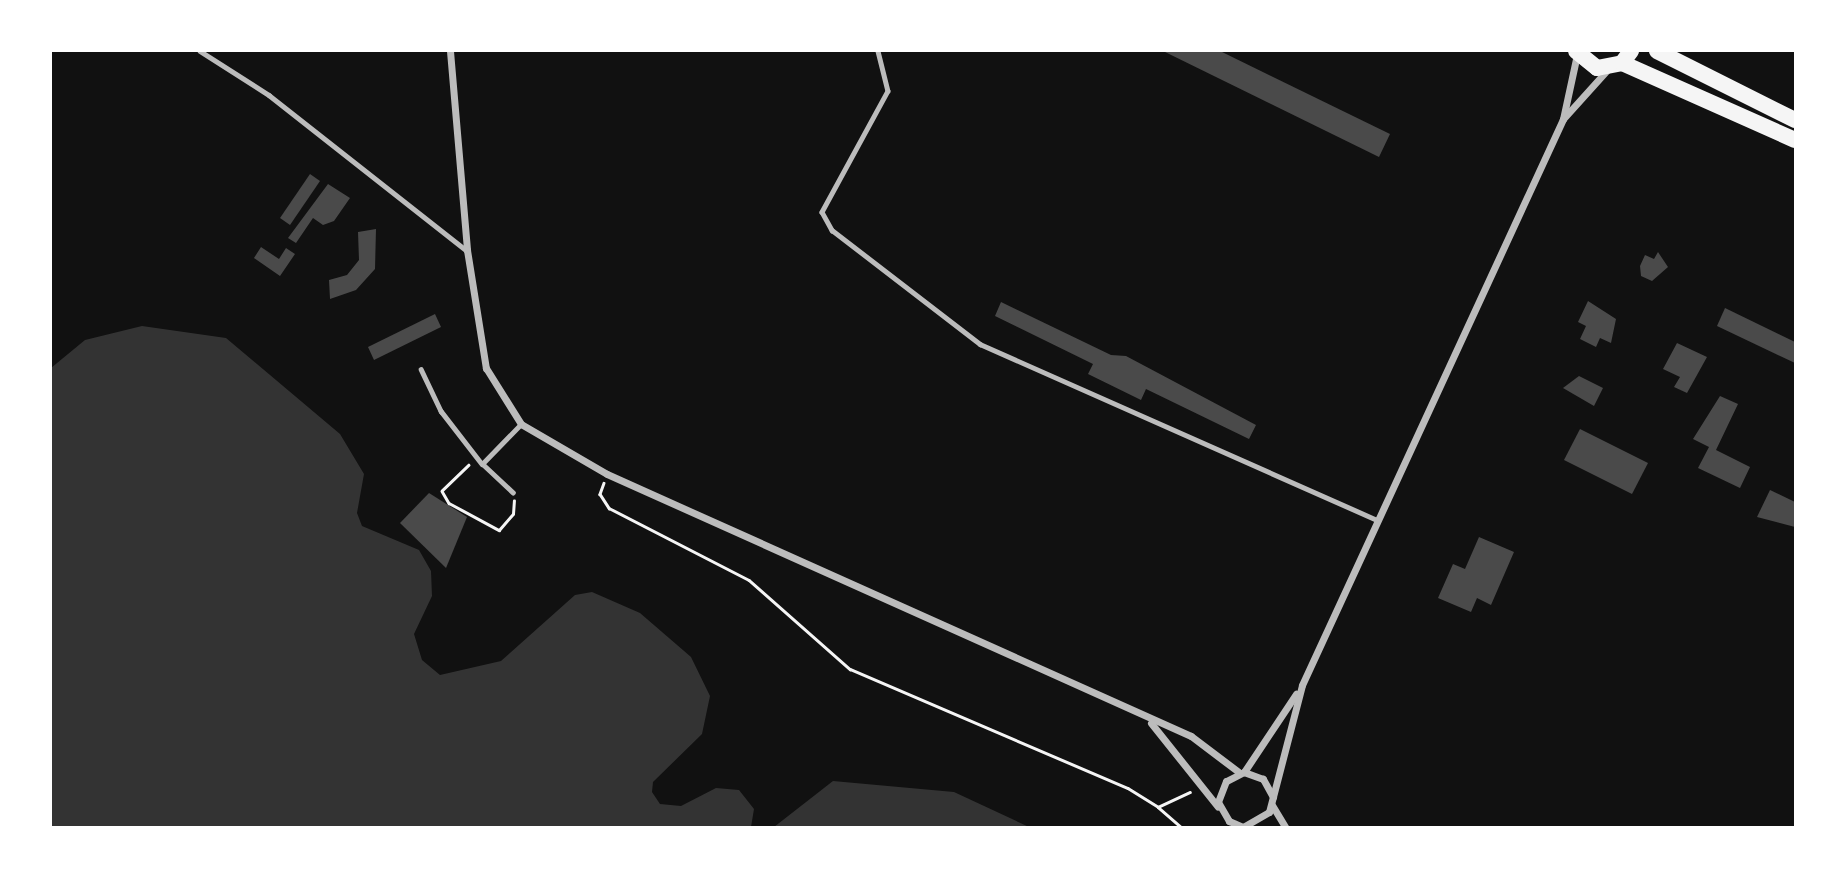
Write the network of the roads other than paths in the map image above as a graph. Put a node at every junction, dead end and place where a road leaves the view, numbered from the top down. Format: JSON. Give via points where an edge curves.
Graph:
{"nodes":[{"id":1,"x":200,"y":51,"type":"edge"},
{"id":2,"x":450,"y":51,"type":"edge"},
{"id":3,"x":878,"y":51,"type":"edge"},
{"id":4,"x":1657,"y":51,"type":"edge"},
{"id":5,"x":1576,"y":52,"type":"edge"},
{"id":6,"x":1621,"y":60,"type":"edge"},
{"id":7,"x":1563,"y":119,"type":"junction"},
{"id":8,"x":1795,"y":120,"type":"edge"},
{"id":9,"x":1795,"y":140,"type":"edge"},
{"id":10,"x":467,"y":250,"type":"junction"},
{"id":11,"x":421,"y":369,"type":"dead end"},
{"id":12,"x":521,"y":424,"type":"junction"},
{"id":13,"x":482,"y":464,"type":"junction"},
{"id":14,"x":513,"y":493,"type":"road end"},
{"id":15,"x":1375,"y":519,"type":"junction"},
{"id":16,"x":1303,"y":685,"type":"junction"},
{"id":17,"x":1151,"y":723,"type":"junction"},
{"id":18,"x":1242,"y":773,"type":"junction"},
{"id":19,"x":1272,"y":801,"type":"junction"},
{"id":20,"x":1220,"y":809,"type":"junction"},
{"id":21,"x":1237,"y":826,"type":"edge"},
{"id":22,"x":1285,"y":827,"type":"edge"}],
"edges":[{"from":1,"to":10,"type":"lane","via":[[269,95]]},
{"from":2,"to":10,"type":"street"},
{"from":3,"to":15,"type":"lane","via":[[888,92],[822,212],[832,230],[980,344]]},
{"from":4,"to":8,"type":"highway"},
{"from":5,"to":6,"type":"highway","via":[[1585,63]]},
{"from":5,"to":7,"type":"street"},
{"from":6,"to":7,"type":"street"},
{"from":6,"to":9,"type":"highway"},
{"from":7,"to":15,"type":"street"},
{"from":10,"to":12,"type":"street","via":[[486,368]]},
{"from":11,"to":13,"type":"lane","via":[[441,411]]},
{"from":12,"to":13,"type":"lane"},
{"from":12,"to":17,"type":"street","via":[[607,474]]},
{"from":13,"to":14,"type":"lane"},
{"from":15,"to":16,"type":"street"},
{"from":16,"to":18,"type":"street"},
{"from":16,"to":19,"type":"street"},
{"from":17,"to":18,"type":"street","via":[[1206,744]]},
{"from":17,"to":20,"type":"street"},
{"from":18,"to":19,"type":"street","via":[[1263,779]]},
{"from":18,"to":20,"type":"street","via":[[1222,787]]},
{"from":19,"to":21,"type":"street","via":[[1259,823]]},
{"from":19,"to":22,"type":"street"},
{"from":20,"to":21,"type":"street"}]}
